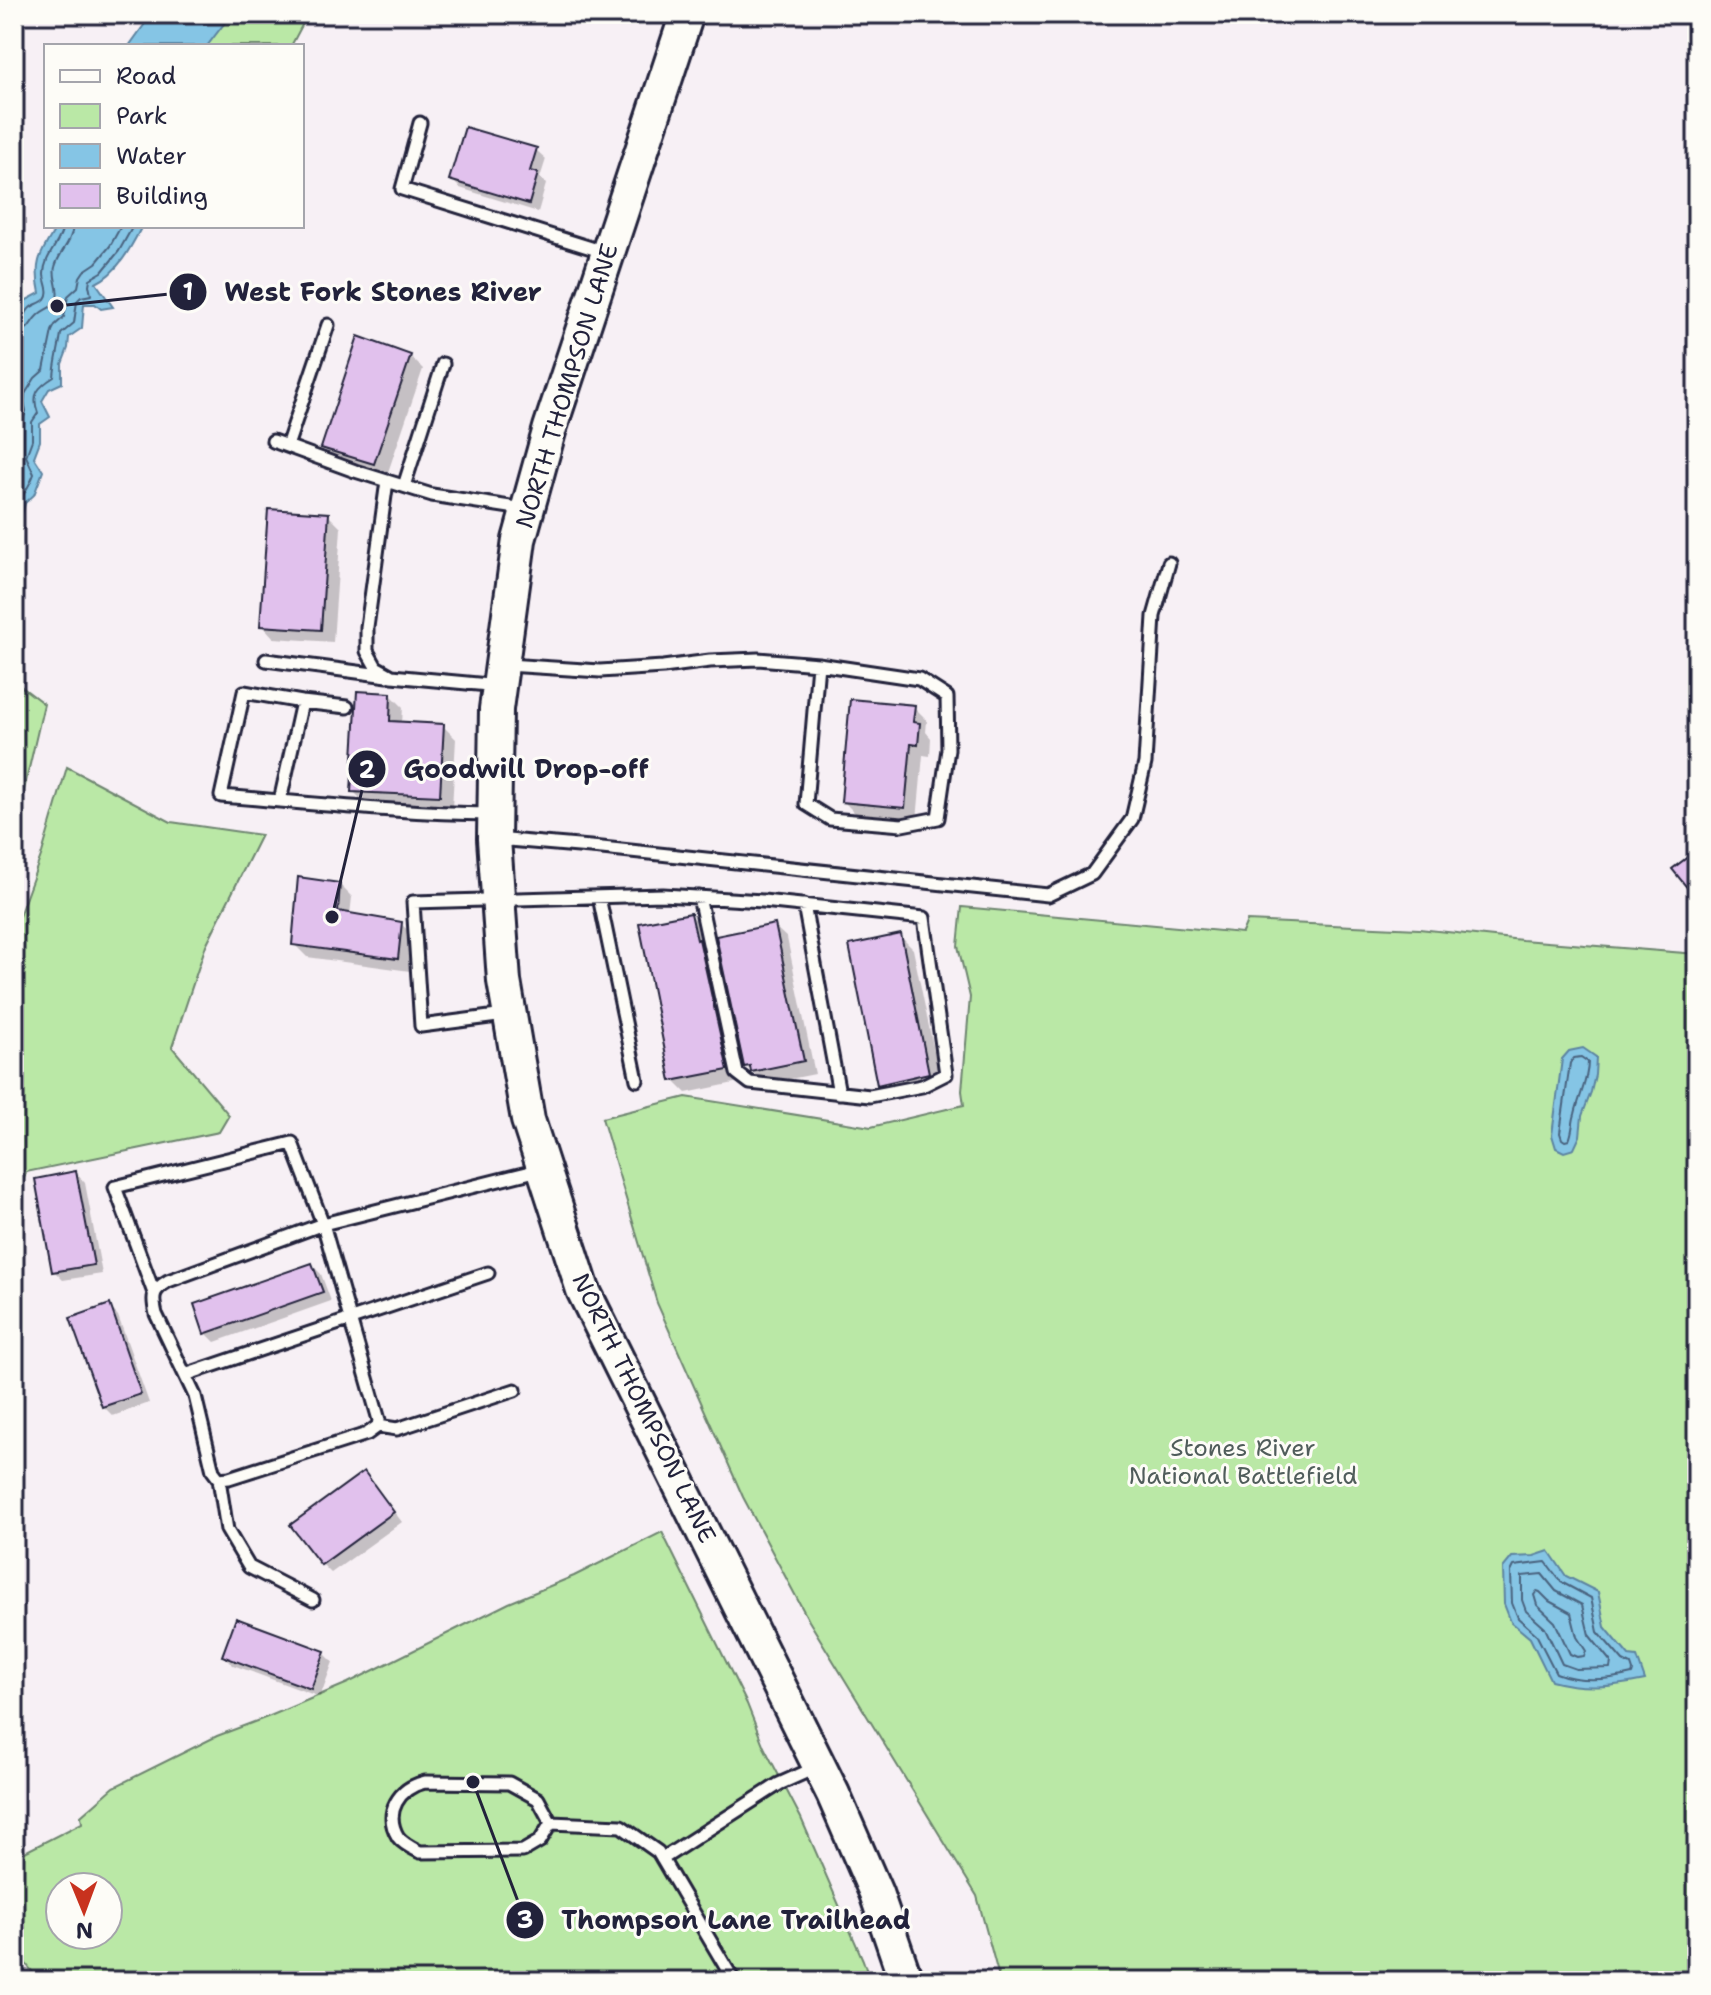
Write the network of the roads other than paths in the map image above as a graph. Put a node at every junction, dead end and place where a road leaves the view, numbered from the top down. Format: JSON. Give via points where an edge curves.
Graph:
{"nodes":[{"id":1,"x":687,"y":14,"type":"edge"},
{"id":2,"x":420,"y":123,"type":"dead end"},
{"id":3,"x":608,"y":253,"type":"junction"},
{"id":4,"x":328,"y":325,"type":"dead end"},
{"id":5,"x":443,"y":364,"type":"dead end"},
{"id":6,"x":273,"y":441,"type":"dead end"},
{"id":7,"x":287,"y":446,"type":"junction"},
{"id":8,"x":387,"y":481,"type":"junction"},
{"id":9,"x":404,"y":486,"type":"junction"},
{"id":10,"x":527,"y":510,"type":"junction"},
{"id":11,"x":1169,"y":563,"type":"dead end"},
{"id":12,"x":266,"y":660,"type":"dead end"},
{"id":13,"x":818,"y":664,"type":"junction"},
{"id":14,"x":501,"y":675,"type":"junction"},
{"id":15,"x":392,"y":676,"type":"junction"},
{"id":16,"x":302,"y":702,"type":"junction"},
{"id":17,"x":347,"y":707,"type":"dead end"},
{"id":18,"x":280,"y":801,"type":"junction"},
{"id":19,"x":495,"y":826,"type":"junction"},
{"id":20,"x":599,"y":897,"type":"junction"},
{"id":21,"x":699,"y":897,"type":"junction"},
{"id":22,"x":499,"y":900,"type":"junction"},
{"id":23,"x":804,"y":905,"type":"junction"},
{"id":24,"x":510,"y":1015,"type":"junction"},
{"id":25,"x":637,"y":1080,"type":"dead end"},
{"id":26,"x":839,"y":1093,"type":"junction"},
{"id":27,"x":544,"y":1169,"type":"junction"},
{"id":28,"x":323,"y":1224,"type":"junction"},
{"id":29,"x":488,"y":1273,"type":"dead end"},
{"id":30,"x":154,"y":1293,"type":"junction"},
{"id":31,"x":350,"y":1318,"type":"junction"},
{"id":32,"x":185,"y":1375,"type":"junction"},
{"id":33,"x":515,"y":1390,"type":"dead end"},
{"id":34,"x":378,"y":1426,"type":"junction"},
{"id":35,"x":219,"y":1479,"type":"junction"},
{"id":36,"x":313,"y":1600,"type":"dead end"},
{"id":37,"x":819,"y":1766,"type":"junction"},
{"id":38,"x":551,"y":1823,"type":"junction"},
{"id":39,"x":662,"y":1859,"type":"junction"},
{"id":40,"x":734,"y":1981,"type":"edge"},
{"id":41,"x":906,"y":1981,"type":"edge"}],
"edges":[{"from":1,"to":3,"type":"main road","name":"NORTH THOMPSON LANE"},
{"from":2,"to":3,"type":"lane","via":[[402,189]]},
{"from":3,"to":10,"type":"main road","name":"NORTH THOMPSON LANE"},
{"from":4,"to":7,"type":"lane"},
{"from":5,"to":9,"type":"lane"},
{"from":6,"to":7,"type":"lane"},
{"from":7,"to":8,"type":"lane"},
{"from":8,"to":9,"type":"lane"},
{"from":8,"to":15,"type":"lane","via":[[367,651],[376,667]]},
{"from":9,"to":10,"type":"lane"},
{"from":10,"to":14,"type":"main road","name":"NORTH THOMPSON LANE"},
{"from":11,"to":19,"type":"lane","via":[[1154,616],[1145,763],[1132,819],[1092,874],[1048,895],[602,848]]},
{"from":12,"to":15,"type":"lane"},
{"from":13,"to":13,"type":"lane","via":[[919,679],[947,697],[948,749],[938,818],[902,825],[830,819],[806,804]]},
{"from":13,"to":14,"type":"lane","via":[[758,659]]},
{"from":14,"to":15,"type":"lane"},
{"from":14,"to":19,"type":"main road","name":"NORTH THOMPSON LANE"},
{"from":16,"to":17,"type":"lane"},
{"from":16,"to":18,"type":"lane"},
{"from":16,"to":18,"type":"lane","via":[[244,692],[221,796]]},
{"from":18,"to":19,"type":"lane","via":[[436,814]]},
{"from":19,"to":22,"type":"main road","name":"NORTH THOMPSON LANE"},
{"from":20,"to":21,"type":"lane"},
{"from":20,"to":22,"type":"lane"},
{"from":20,"to":25,"type":"lane"},
{"from":21,"to":23,"type":"lane"},
{"from":21,"to":26,"type":"lane","via":[[737,1073],[750,1083]]},
{"from":22,"to":24,"type":"main road","name":"NORTH THOMPSON LANE"},
{"from":22,"to":24,"type":"lane","via":[[413,902],[421,1026]]},
{"from":23,"to":26,"type":"lane"},
{"from":23,"to":26,"type":"lane","via":[[924,918],[946,1074],[922,1086],[870,1096]]},
{"from":24,"to":27,"type":"main road","name":"NORTH THOMPSON LANE","via":[[528,1120]]},
{"from":27,"to":28,"type":"lane"},
{"from":27,"to":37,"type":"main road","name":"NORTH THOMPSON LANE","via":[[583,1290]]},
{"from":28,"to":30,"type":"lane","via":[[168,1281]]},
{"from":28,"to":30,"type":"lane","via":[[292,1143],[115,1187]]},
{"from":28,"to":31,"type":"lane"},
{"from":29,"to":31,"type":"lane"},
{"from":30,"to":32,"type":"lane","via":[[156,1314]]},
{"from":31,"to":32,"type":"lane"},
{"from":31,"to":34,"type":"lane"},
{"from":32,"to":35,"type":"lane"},
{"from":33,"to":34,"type":"lane","via":[[397,1429]]},
{"from":34,"to":35,"type":"lane","via":[[367,1434]]},
{"from":35,"to":36,"type":"lane","via":[[227,1530],[249,1567]]},
{"from":37,"to":39,"type":"lane","via":[[779,1784]]},
{"from":37,"to":41,"type":"main road","name":"NORTH THOMPSON LANE","via":[[876,1893]]},
{"from":38,"to":38,"type":"lane","via":[[538,1799],[509,1783],[413,1784],[396,1800],[394,1813],[399,1838],[420,1852],[523,1851],[540,1841]]},
{"from":38,"to":39,"type":"lane","via":[[621,1826]]},
{"from":39,"to":40,"type":"lane"}]}
